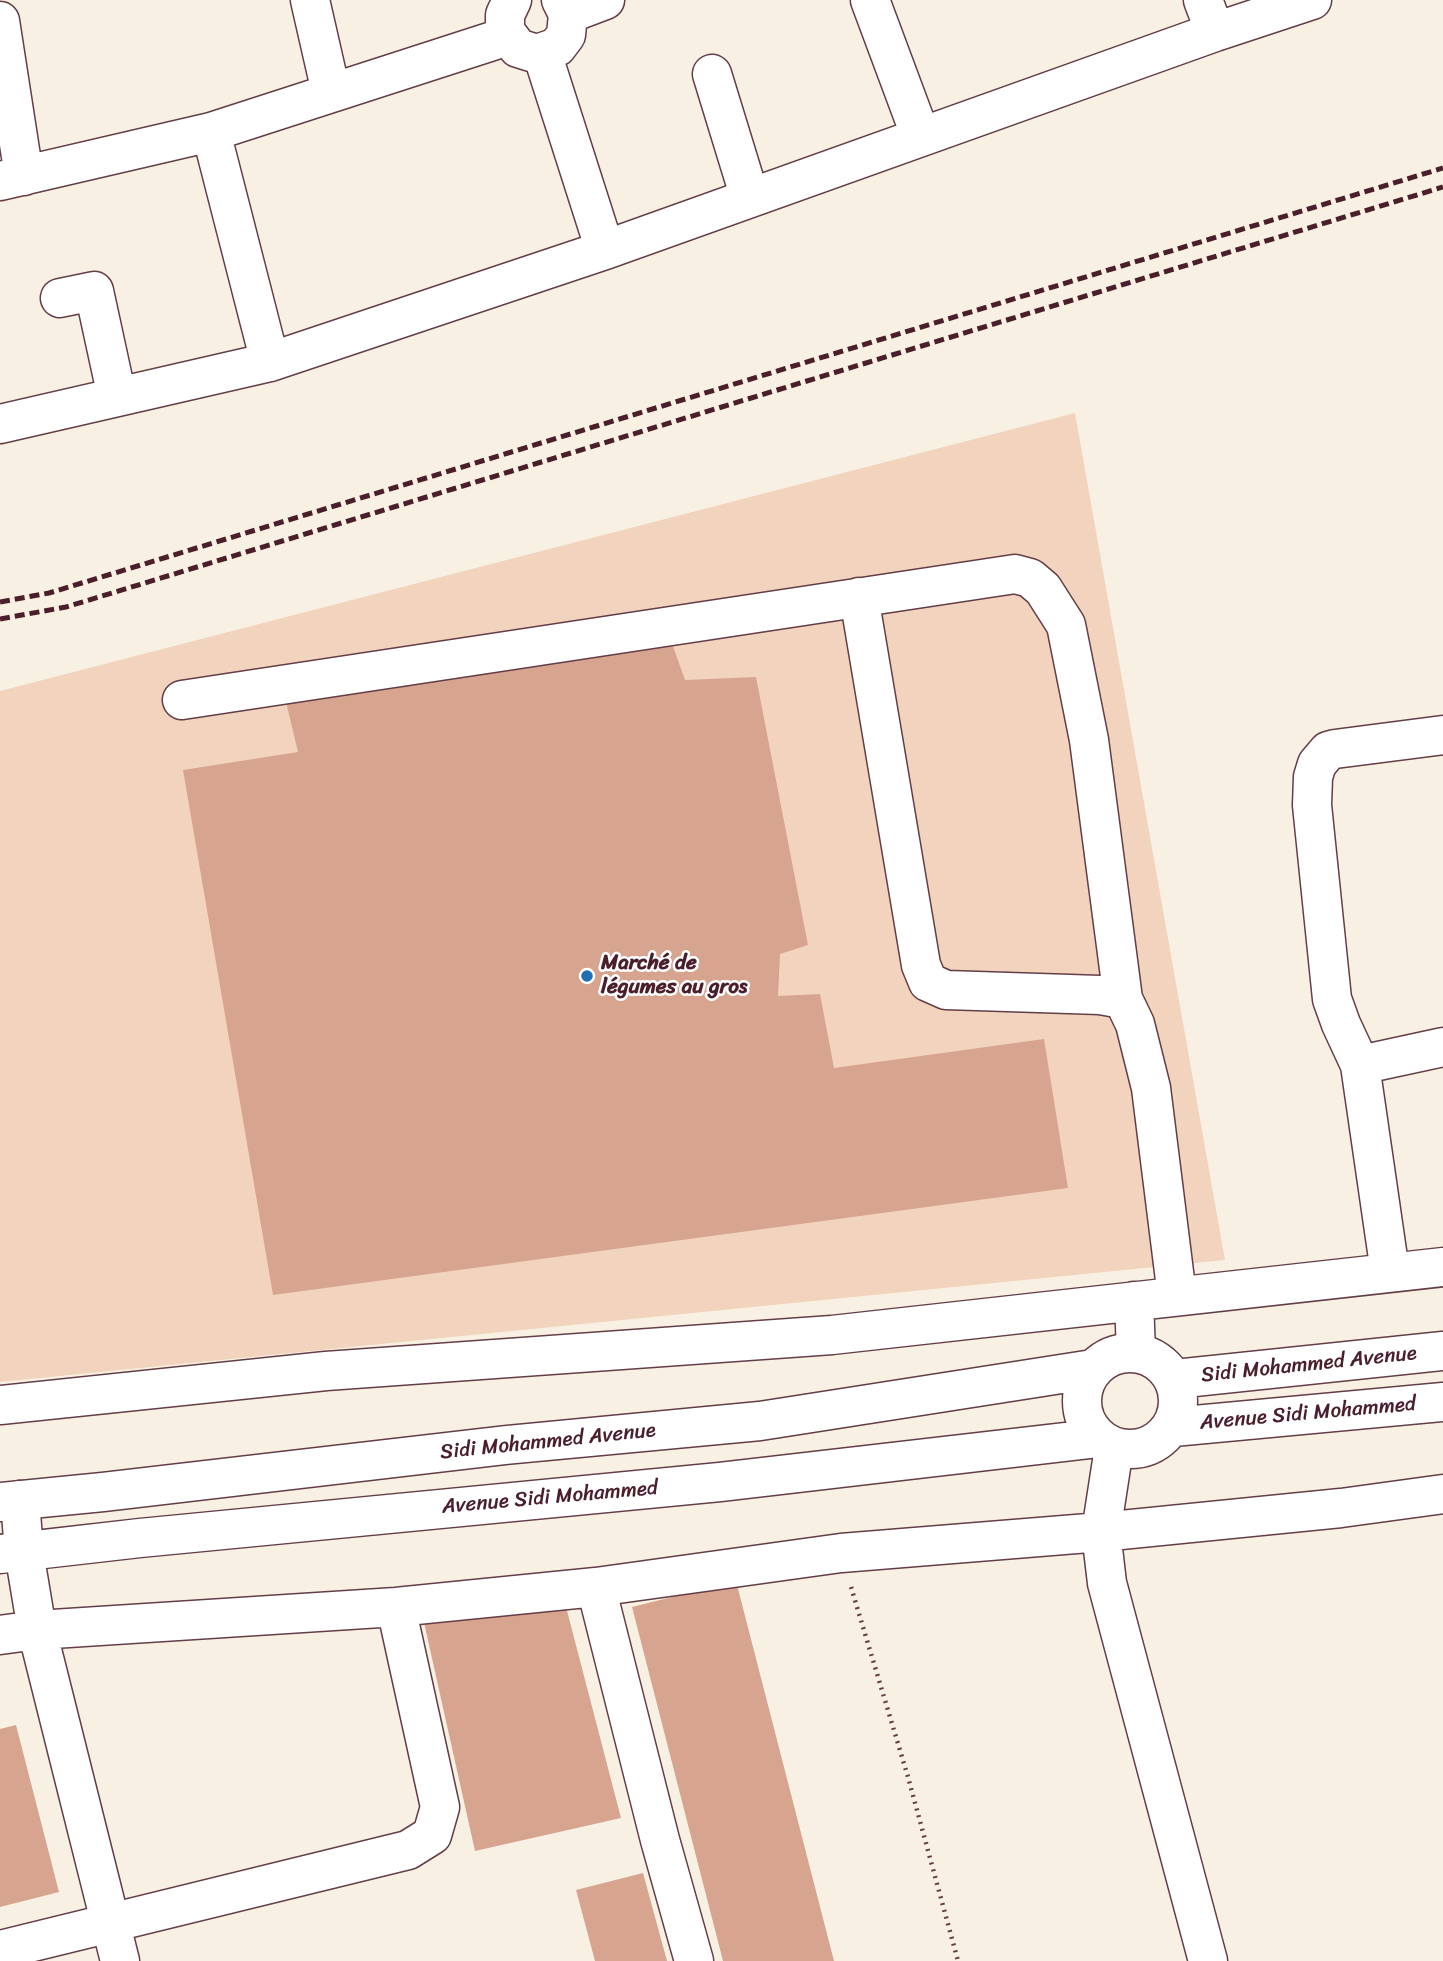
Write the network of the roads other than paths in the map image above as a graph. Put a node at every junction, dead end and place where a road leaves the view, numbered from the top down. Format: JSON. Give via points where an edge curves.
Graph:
{"nodes":[{"id":1,"x":310,"y":0,"type":"edge"},
{"id":2,"x":605,"y":0,"type":"edge"},
{"id":3,"x":870,"y":0,"type":"edge"},
{"id":4,"x":1312,"y":0,"type":"edge"},
{"id":5,"x":564,"y":7,"type":"edge"},
{"id":6,"x":1209,"y":16,"type":"edge"},
{"id":7,"x":510,"y":18,"type":"edge"},
{"id":8,"x":0,"y":21,"type":"edge"},
{"id":9,"x":542,"y":53,"type":"junction"},
{"id":10,"x":712,"y":74,"type":"dead end"},
{"id":11,"x":331,"y":92,"type":"junction"},
{"id":12,"x":211,"y":132,"type":"junction"},
{"id":13,"x":921,"y":137,"type":"junction"},
{"id":14,"x":12,"y":178,"type":"edge"},
{"id":15,"x":750,"y":198,"type":"junction"},
{"id":16,"x":605,"y":250,"type":"junction"},
{"id":17,"x":60,"y":298,"type":"dead end"},
{"id":18,"x":270,"y":362,"type":"junction"},
{"id":19,"x":117,"y":397,"type":"junction"},
{"id":20,"x":0,"y":424,"type":"edge"},
{"id":21,"x":859,"y":597,"type":"junction"},
{"id":22,"x":182,"y":700,"type":"dead end"},
{"id":23,"x":1443,"y":736,"type":"edge"},
{"id":24,"x":1123,"y":999,"type":"junction"},
{"id":25,"x":1443,"y":1047,"type":"edge"},
{"id":26,"x":1360,"y":1065,"type":"junction"},
{"id":27,"x":1443,"y":1267,"type":"edge"},
{"id":28,"x":1390,"y":1272,"type":"junction"},
{"id":29,"x":1177,"y":1296,"type":"junction"},
{"id":30,"x":1134,"y":1301,"type":"junction"},
{"id":31,"x":1443,"y":1351,"type":"edge"},
{"id":32,"x":1136,"y":1352,"type":"junction"},
{"id":33,"x":1093,"y":1369,"type":"junction"},
{"id":34,"x":1175,"y":1379,"type":"junction"},
{"id":35,"x":1443,"y":1402,"type":"edge"},
{"id":36,"x":0,"y":1405,"type":"edge"},
{"id":37,"x":1172,"y":1427,"type":"junction"},
{"id":38,"x":1107,"y":1443,"type":"junction"},
{"id":39,"x":1443,"y":1494,"type":"edge"},
{"id":40,"x":10,"y":1501,"type":"edge"},
{"id":41,"x":1101,"y":1532,"type":"junction"},
{"id":42,"x":12,"y":1553,"type":"edge"},
{"id":43,"x":596,"y":1587,"type":"junction"},
{"id":44,"x":396,"y":1607,"type":"junction"},
{"id":45,"x":18,"y":1632,"type":"edge"},
{"id":46,"x":111,"y":1923,"type":"junction"},
{"id":47,"x":0,"y":1950,"type":"edge"},
{"id":48,"x":120,"y":1961,"type":"edge"},
{"id":49,"x":694,"y":1961,"type":"edge"},
{"id":50,"x":1208,"y":1961,"type":"edge"}],
"edges":[{"from":1,"to":11,"type":"street"},
{"from":2,"to":5,"type":"street"},
{"from":3,"to":13,"type":"street"},
{"from":4,"to":6,"type":"street"},
{"from":5,"to":9,"type":"street","via":[[568,30],[564,39]]},
{"from":6,"to":13,"type":"street"},
{"from":7,"to":9,"type":"street","via":[[514,45]]},
{"from":7,"to":11,"type":"street"},
{"from":8,"to":14,"type":"street"},
{"from":9,"to":16,"type":"street"},
{"from":10,"to":15,"type":"street"},
{"from":11,"to":12,"type":"street"},
{"from":12,"to":14,"type":"street"},
{"from":12,"to":18,"type":"street"},
{"from":13,"to":15,"type":"street"},
{"from":15,"to":16,"type":"street"},
{"from":16,"to":18,"type":"street"},
{"from":17,"to":19,"type":"street","via":[[94,291]]},
{"from":18,"to":19,"type":"street"},
{"from":19,"to":20,"type":"street"},
{"from":21,"to":22,"type":"street"},
{"from":21,"to":24,"type":"street","via":[[920,965],[928,982],[946,990]]},
{"from":21,"to":24,"type":"street","via":[[1015,574],[1030,578],[1043,589],[1066,625],[1086,727]]},
{"from":23,"to":26,"type":"street","via":[[1335,748],[1322,757],[1313,777],[1332,999]]},
{"from":24,"to":29,"type":"street","via":[[1135,1024],[1151,1088]]},
{"from":25,"to":26,"type":"street"},
{"from":26,"to":28,"type":"street"},
{"from":27,"to":28,"type":"street"},
{"from":28,"to":29,"type":"street"},
{"from":29,"to":30,"type":"street"},
{"from":30,"to":32,"type":"street"},
{"from":30,"to":36,"type":"street","via":[[832,1335],[326,1371]]},
{"from":31,"to":34,"type":"street","name":"Sidi Mohammed Avenue"},
{"from":32,"to":33,"type":"street","via":[[1112,1355]]},
{"from":32,"to":34,"type":"street","via":[[1159,1361]]},
{"from":33,"to":38,"type":"street","via":[[1082,1392],[1084,1418]]},
{"from":33,"to":40,"type":"street","name":"Sidi Mohammed Avenue","via":[[760,1421]]},
{"from":34,"to":37,"type":"street","via":[[1179,1403]]},
{"from":35,"to":37,"type":"street","name":"Avenue Sidi Mohammed"},
{"from":37,"to":38,"type":"street","via":[[1156,1443],[1132,1450]]},
{"from":38,"to":41,"type":"street"},
{"from":38,"to":42,"type":"street","name":"Avenue Sidi Mohammed"},
{"from":39,"to":41,"type":"street"},
{"from":40,"to":42,"type":"street"},
{"from":41,"to":43,"type":"street","via":[[841,1553]]},
{"from":41,"to":50,"type":"street","via":[[1107,1583]]},
{"from":42,"to":45,"type":"street"},
{"from":43,"to":44,"type":"street"},
{"from":43,"to":49,"type":"street"},
{"from":44,"to":45,"type":"street"},
{"from":44,"to":46,"type":"street","via":[[440,1807],[432,1835],[408,1850]]},
{"from":45,"to":46,"type":"street"},
{"from":46,"to":47,"type":"street"},
{"from":46,"to":48,"type":"street"}]}
